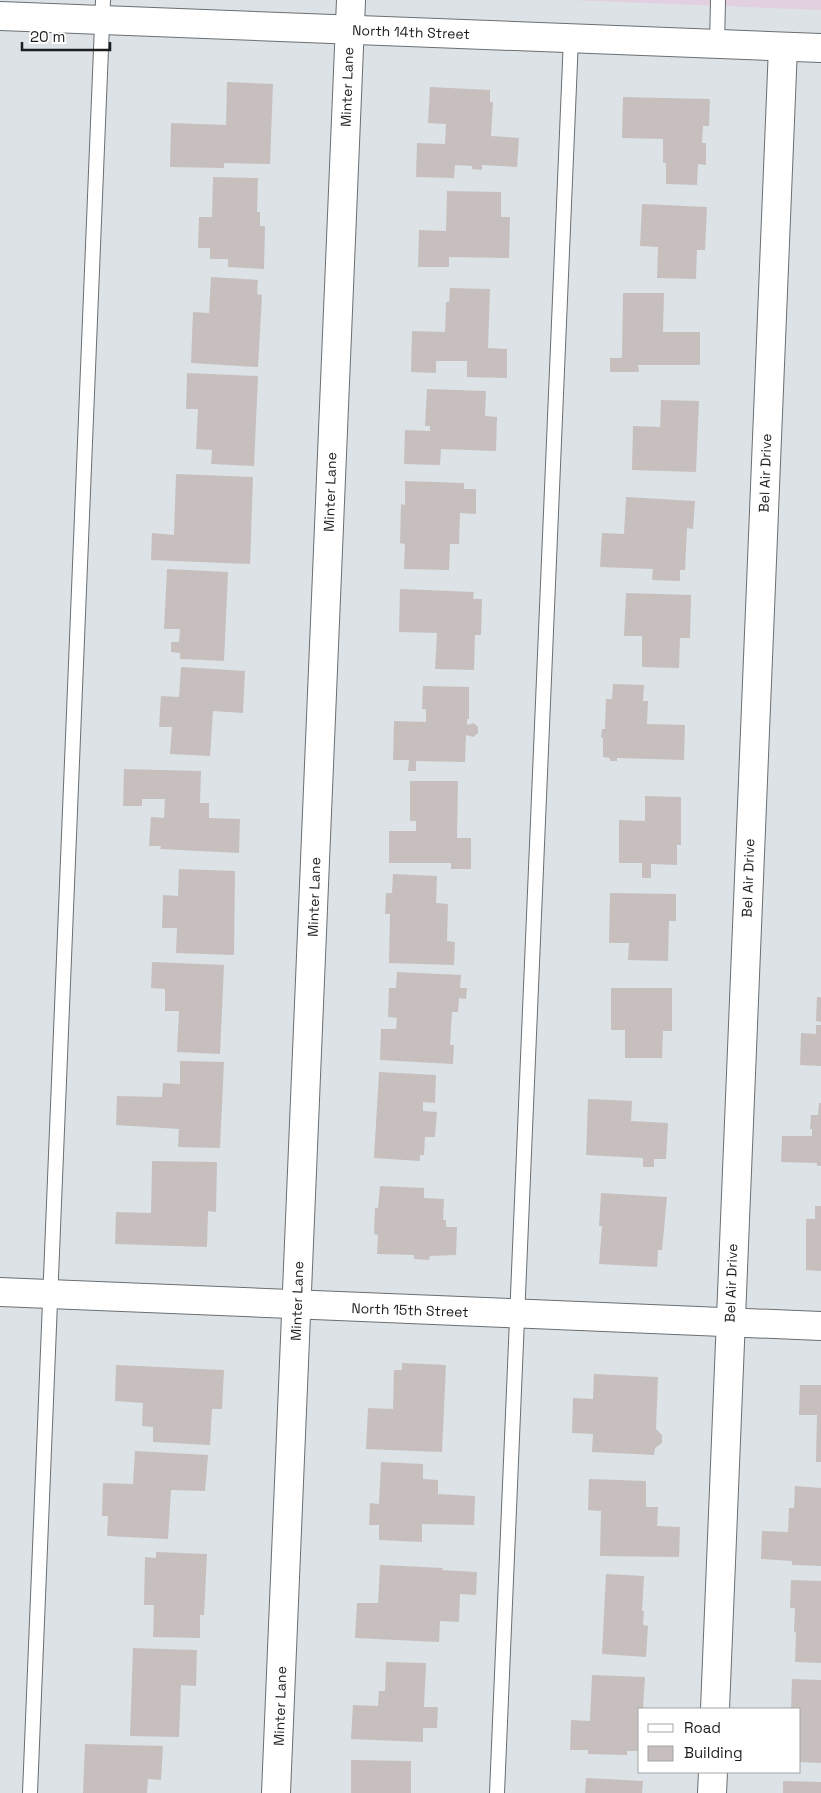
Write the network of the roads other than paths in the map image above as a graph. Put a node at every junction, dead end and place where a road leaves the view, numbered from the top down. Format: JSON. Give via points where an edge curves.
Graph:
{"nodes":[{"id":1,"x":351,"y":0,"type":"edge"},
{"id":2,"x":718,"y":0,"type":"edge"},
{"id":3,"x":103,"y":10,"type":"edge"},
{"id":4,"x":0,"y":16,"type":"edge"},
{"id":5,"x":350,"y":30,"type":"junction"},
{"id":6,"x":570,"y":38,"type":"junction"},
{"id":7,"x":718,"y":44,"type":"junction"},
{"id":8,"x":783,"y":47,"type":"junction"},
{"id":9,"x":821,"y":48,"type":"edge"},
{"id":10,"x":0,"y":1292,"type":"edge"},
{"id":11,"x":50,"y":1294,"type":"junction"},
{"id":12,"x":297,"y":1306,"type":"junction"},
{"id":13,"x":518,"y":1314,"type":"junction"},
{"id":14,"x":730,"y":1322,"type":"junction"},
{"id":15,"x":821,"y":1326,"type":"edge"},
{"id":16,"x":715,"y":1708,"type":"edge"},
{"id":17,"x":712,"y":1773,"type":"edge"},
{"id":18,"x":30,"y":1793,"type":"edge"},
{"id":19,"x":276,"y":1793,"type":"edge"},
{"id":20,"x":497,"y":1793,"type":"edge"},
{"id":21,"x":712,"y":1793,"type":"edge"}],
"edges":[{"from":1,"to":5,"type":"street","name":"Minter Lane"},
{"from":2,"to":7,"type":"lane"},
{"from":3,"to":4,"type":"street","name":"North 14th Street"},
{"from":3,"to":5,"type":"street","name":"North 14th Street"},
{"from":3,"to":11,"type":"lane"},
{"from":5,"to":6,"type":"street","name":"North 14th Street"},
{"from":5,"to":12,"type":"street","name":"Minter Lane"},
{"from":6,"to":7,"type":"street","name":"North 14th Street"},
{"from":6,"to":13,"type":"lane"},
{"from":7,"to":8,"type":"street","name":"North 14th Street"},
{"from":8,"to":9,"type":"street","name":"North 14th Street"},
{"from":8,"to":14,"type":"street","name":"Bel Air Drive"},
{"from":10,"to":11,"type":"street","name":"North 15th Street"},
{"from":11,"to":12,"type":"street","name":"North 15th Street"},
{"from":11,"to":18,"type":"lane"},
{"from":12,"to":13,"type":"street","name":"North 15th Street"},
{"from":12,"to":19,"type":"street","name":"Minter Lane"},
{"from":13,"to":14,"type":"street","name":"North 15th Street"},
{"from":13,"to":20,"type":"lane"},
{"from":14,"to":15,"type":"street","name":"North 15th Street"},
{"from":14,"to":16,"type":"street","name":"Bel Air Drive"},
{"from":17,"to":21,"type":"street"}]}
